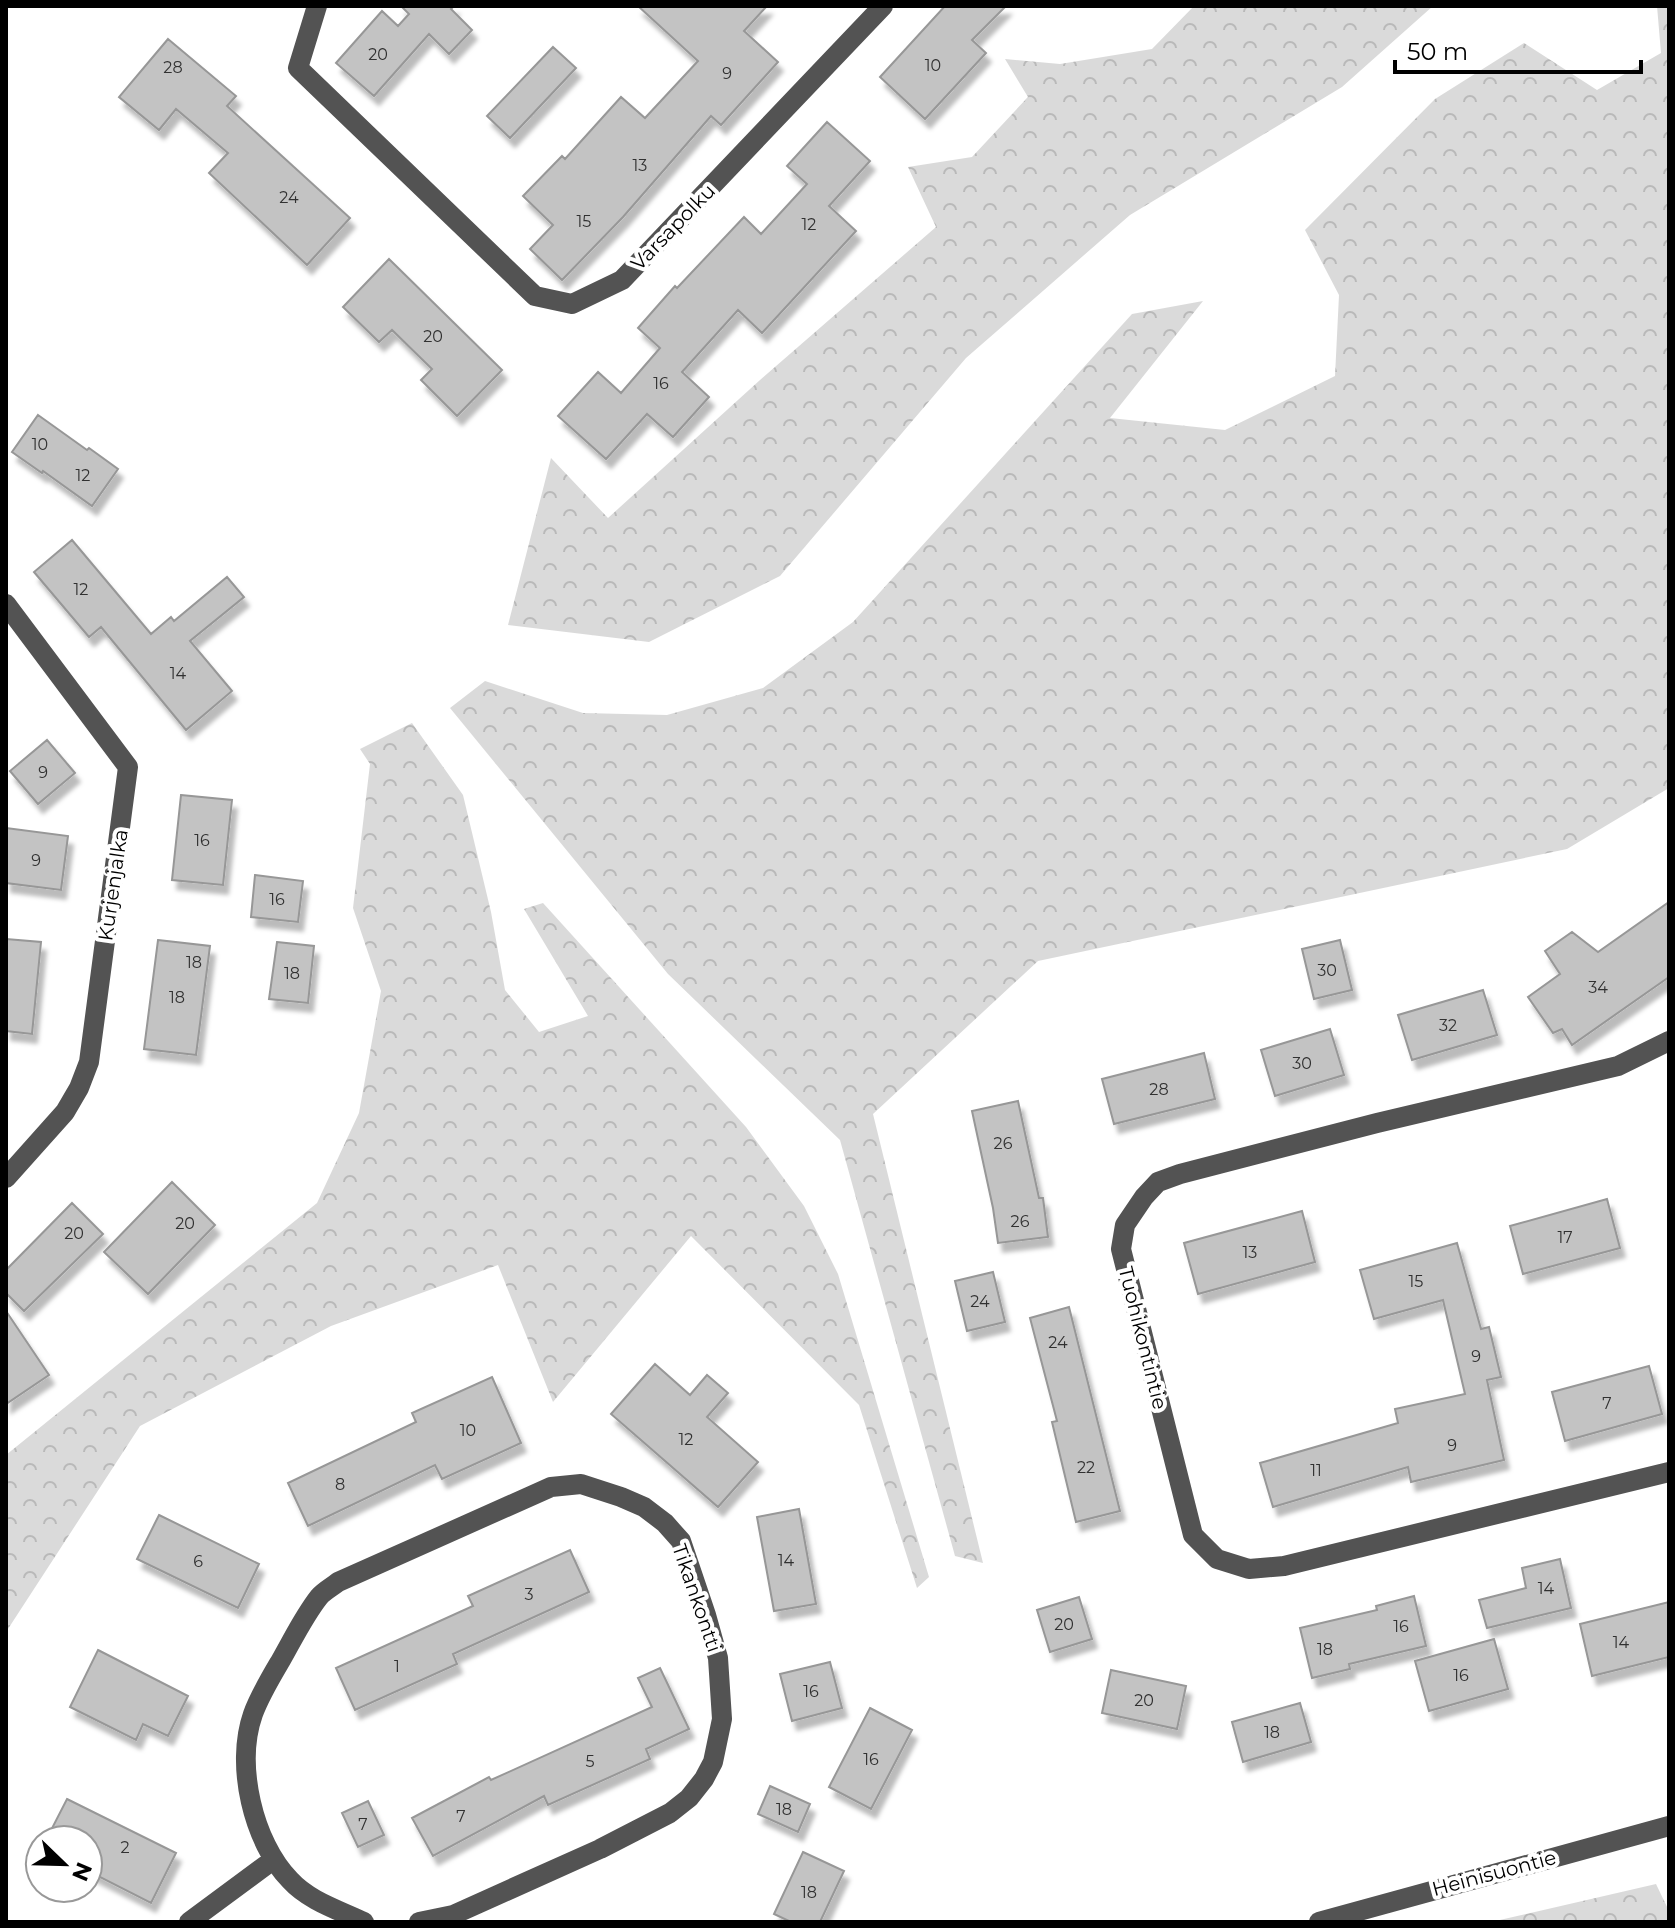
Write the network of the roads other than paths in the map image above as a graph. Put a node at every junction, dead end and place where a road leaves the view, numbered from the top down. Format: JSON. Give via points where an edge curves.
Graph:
{"nodes":[{"id":1,"x":317,"y":6,"type":"edge"},
{"id":2,"x":883,"y":6,"type":"edge"},
{"id":3,"x":6,"y":604,"type":"edge"},
{"id":4,"x":1669,"y":1041,"type":"edge"},
{"id":5,"x":6,"y":1178,"type":"edge"},
{"id":6,"x":1669,"y":1472,"type":"edge"},
{"id":7,"x":1669,"y":1826,"type":"edge"},
{"id":8,"x":273,"y":1860,"type":"junction"},
{"id":9,"x":189,"y":1922,"type":"edge"},
{"id":10,"x":364,"y":1922,"type":"edge"},
{"id":11,"x":419,"y":1922,"type":"edge"},
{"id":12,"x":1319,"y":1922,"type":"edge"}],
"edges":[{"from":1,"to":2,"type":"street","name":"Varsapolku","via":[[298,68],[535,296],[572,304],[622,280]]},
{"from":3,"to":5,"type":"street","name":"Kurjenjalka","via":[[128,767],[89,1062],[65,1112]]},
{"from":4,"to":6,"type":"street","name":"Tuohikontintie","via":[[1618,1066],[1158,1182],[1132,1212],[1121,1249],[1193,1535],[1217,1559],[1249,1569],[1284,1566]]},
{"from":7,"to":12,"type":"street","name":"Heinisuontie"},
{"from":8,"to":9,"type":"street"},
{"from":8,"to":10,"type":"street","name":"Tikankontti","via":[[313,1898]]},
{"from":8,"to":11,"type":"street","name":"Tikankontti","via":[[249,1791],[246,1753],[252,1715],[320,1595],[338,1582],[551,1487],[581,1484],[644,1507],[681,1541],[718,1658],[722,1719],[704,1779],[689,1798],[656,1821],[453,1915]]}]}
